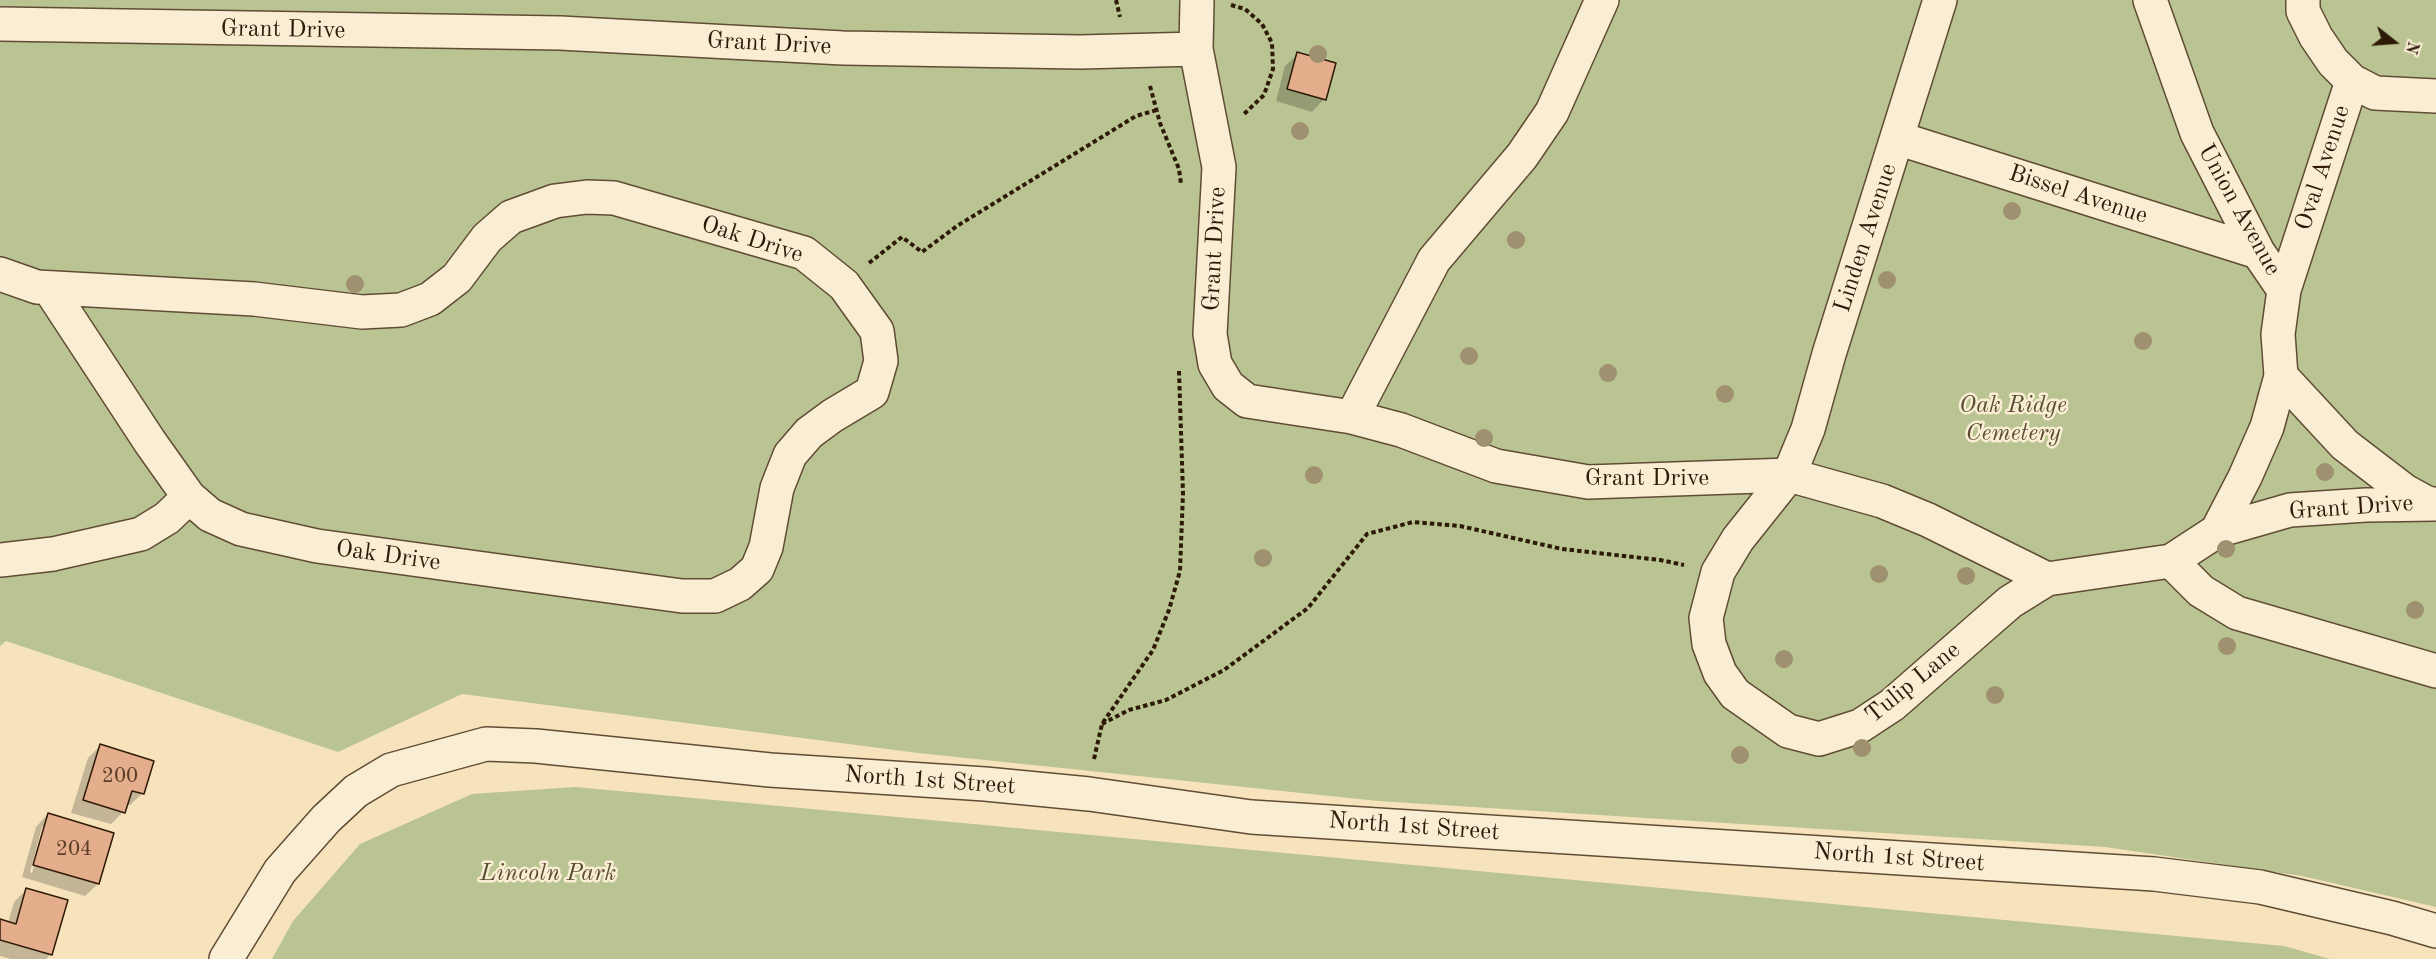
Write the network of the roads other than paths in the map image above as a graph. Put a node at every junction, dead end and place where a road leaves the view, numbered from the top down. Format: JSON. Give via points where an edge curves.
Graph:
{"nodes":[{"id":1,"x":1602,"y":0,"type":"edge"},
{"id":2,"x":1940,"y":0,"type":"edge"},
{"id":3,"x":2150,"y":0,"type":"edge"},
{"id":4,"x":2303,"y":0,"type":"edge"},
{"id":5,"x":1197,"y":1,"type":"edge"},
{"id":6,"x":0,"y":24,"type":"edge"},
{"id":7,"x":1196,"y":49,"type":"junction"},
{"id":8,"x":2352,"y":81,"type":"junction"},
{"id":9,"x":2436,"y":96,"type":"edge"},
{"id":10,"x":1897,"y":138,"type":"junction"},
{"id":11,"x":2258,"y":252,"type":"junction"},
{"id":12,"x":0,"y":274,"type":"edge"},
{"id":13,"x":49,"y":288,"type":"junction"},
{"id":14,"x":2284,"y":290,"type":"junction"},
{"id":15,"x":2281,"y":376,"type":"junction"},
{"id":16,"x":1352,"y":417,"type":"junction"},
{"id":17,"x":1789,"y":476,"type":"junction"},
{"id":18,"x":189,"y":497,"type":"junction"},
{"id":19,"x":2432,"y":504,"type":"edge"},
{"id":20,"x":2217,"y":531,"type":"junction"},
{"id":21,"x":0,"y":560,"type":"edge"},
{"id":22,"x":2170,"y":561,"type":"junction"},
{"id":23,"x":2047,"y":579,"type":"junction"},
{"id":24,"x":2436,"y":671,"type":"edge"},
{"id":25,"x":2436,"y":931,"type":"edge"},
{"id":26,"x":226,"y":959,"type":"edge"}],
"edges":[{"from":1,"to":16,"type":"street","via":[[1552,112],[1522,156],[1434,260]]},
{"from":2,"to":10,"type":"street","name":"Linden Avenue"},
{"from":3,"to":11,"type":"street","name":"Union Avenue","via":[[2197,133]]},
{"from":4,"to":8,"type":"street","name":"Oval Avenue","via":[[2303,11],[2316,37]]},
{"from":5,"to":7,"type":"street"},
{"from":6,"to":7,"type":"street","name":"Grant Drive","via":[[560,33],[843,48],[1080,52]]},
{"from":7,"to":16,"type":"street","name":"Grant Drive","via":[[1219,166],[1210,334],[1215,364],[1228,386],[1247,401]]},
{"from":8,"to":9,"type":"street","name":"Oval Avenue","via":[[2375,93]]},
{"from":8,"to":14,"type":"street","name":"Oval Avenue"},
{"from":10,"to":11,"type":"street","name":"Bissel Avenue"},
{"from":10,"to":17,"type":"street","name":"Linden Avenue","via":[[1808,429]]},
{"from":11,"to":14,"type":"street","name":"Union Avenue"},
{"from":12,"to":13,"type":"street","name":"Oak Drive"},
{"from":13,"to":18,"type":"street","name":"Oak Drive"},
{"from":13,"to":18,"type":"street","name":"Oak Drive","via":[[254,299],[362,312],[401,310],[430,299],[457,278],[487,238],[511,217],[555,201],[614,198],[804,254],[844,285],[877,331],[881,361],[872,392],[808,433],[790,455],[777,488],[766,547],[757,569],[740,585],[715,596],[682,596],[317,546],[241,529],[210,515]]},
{"from":14,"to":15,"type":"street","name":"Union Avenue","via":[[2278,334]]},
{"from":15,"to":19,"type":"street","via":[[2344,444],[2405,491]]},
{"from":15,"to":20,"type":"street","name":"Union Avenue","via":[[2267,427]]},
{"from":16,"to":17,"type":"street","name":"Grant Drive","via":[[1401,430],[1496,466],[1587,482]]},
{"from":17,"to":23,"type":"street","name":"Grant Drive","via":[[1882,501]]},
{"from":17,"to":23,"type":"street","name":"Tulip Lane","via":[[1738,539],[1718,572],[1707,618],[1709,644],[1720,673],[1735,694],[1788,731],[1819,739],[1860,726],[1892,705],[2010,602]]},
{"from":18,"to":21,"type":"street","via":[[167,518],[141,534],[53,554]]},
{"from":19,"to":20,"type":"street","name":"Grant Drive","via":[[2290,510]]},
{"from":20,"to":22,"type":"street","name":"Grant Drive"},
{"from":22,"to":23,"type":"street","name":"Grant Drive"},
{"from":22,"to":24,"type":"street","via":[[2201,591],[2237,613]]},
{"from":25,"to":26,"type":"street","name":"North 1st Street","via":[[2260,887],[2154,874],[1251,817],[985,784],[770,770],[486,744],[392,770],[356,791],[280,871]]}]}
